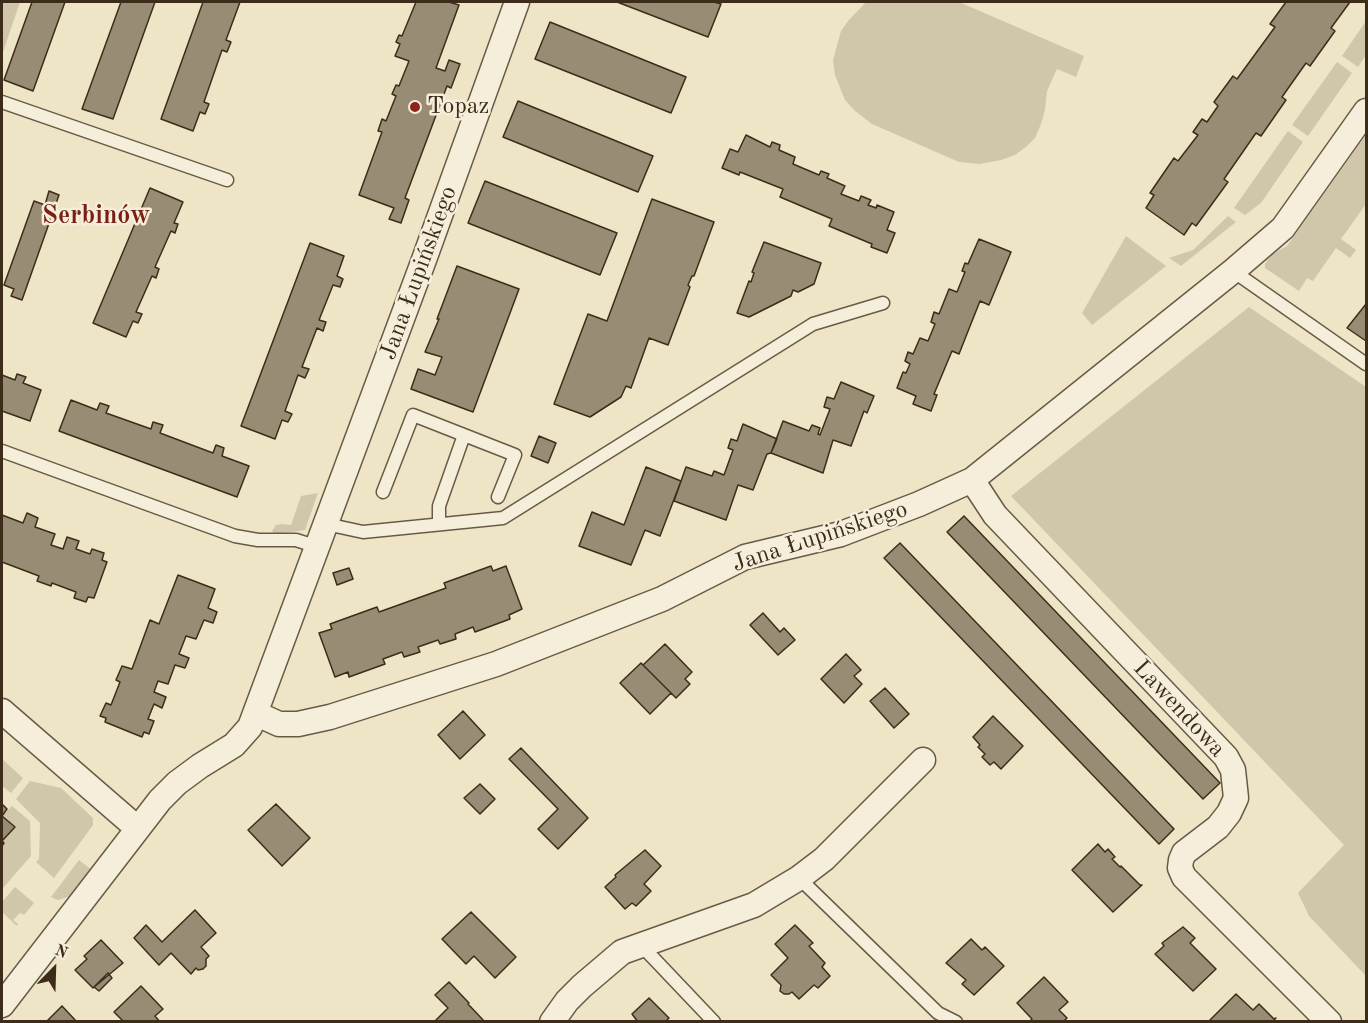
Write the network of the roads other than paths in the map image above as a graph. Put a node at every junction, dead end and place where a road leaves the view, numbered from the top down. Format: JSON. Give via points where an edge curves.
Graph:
{"nodes":[{"id":1,"x":517,"y":2,"type":"edge"},
{"id":2,"x":2,"y":102,"type":"edge"},
{"id":3,"x":1366,"y":111,"type":"edge"},
{"id":4,"x":227,"y":180,"type":"dead end"},
{"id":5,"x":1233,"y":271,"type":"junction"},
{"id":6,"x":883,"y":303,"type":"dead end"},
{"id":7,"x":1366,"y":364,"type":"edge"},
{"id":8,"x":464,"y":435,"type":"junction"},
{"id":9,"x":2,"y":451,"type":"edge"},
{"id":10,"x":972,"y":480,"type":"junction"},
{"id":11,"x":383,"y":492,"type":"dead end"},
{"id":12,"x":498,"y":497,"type":"dead end"},
{"id":13,"x":326,"y":524,"type":"junction"},
{"id":14,"x":439,"y":524,"type":"junction"},
{"id":15,"x":318,"y":547,"type":"junction"},
{"id":16,"x":2,"y":711,"type":"edge"},
{"id":17,"x":257,"y":714,"type":"junction"},
{"id":18,"x":923,"y":760,"type":"dead end"},
{"id":19,"x":137,"y":828,"type":"junction"},
{"id":20,"x":799,"y":878,"type":"junction"},
{"id":21,"x":640,"y":944,"type":"junction"},
{"id":22,"x":2,"y":1005,"type":"edge"},
{"id":23,"x":552,"y":1022,"type":"edge"},
{"id":24,"x":714,"y":1022,"type":"edge"},
{"id":25,"x":956,"y":1022,"type":"edge"},
{"id":26,"x":1329,"y":1022,"type":"edge"}],
"edges":[{"from":1,"to":13,"type":"street","name":"Jana Łupińskiego"},
{"from":2,"to":4,"type":"lane"},
{"from":3,"to":5,"type":"street","name":"Jana Łupińskiego","via":[[1283,228]]},
{"from":5,"to":7,"type":"lane"},
{"from":5,"to":10,"type":"street","name":"Jana Łupińskiego"},
{"from":6,"to":14,"type":"lane","via":[[813,324],[503,518]]},
{"from":8,"to":11,"type":"lane","via":[[413,415]]},
{"from":8,"to":12,"type":"lane","via":[[515,455]]},
{"from":8,"to":14,"type":"lane","via":[[439,506]]},
{"from":9,"to":15,"type":"lane","via":[[235,536],[296,540]]},
{"from":10,"to":17,"type":"street","name":"Jana Łupińskiego","via":[[841,534],[745,557],[662,599],[496,664],[298,724],[279,724]]},
{"from":10,"to":26,"type":"street","name":"Lawendowa","via":[[995,514],[1226,756],[1233,771],[1236,798],[1218,827],[1184,853],[1180,868],[1184,877]]},
{"from":13,"to":14,"type":"lane","via":[[363,532]]},
{"from":13,"to":15,"type":"street","name":"Jana Łupińskiego"},
{"from":15,"to":17,"type":"street","name":"Jana Łupińskiego"},
{"from":16,"to":19,"type":"street"},
{"from":17,"to":19,"type":"street","name":"Jana Łupińskiego","via":[[242,738],[177,783]]},
{"from":18,"to":20,"type":"street","via":[[824,859]]},
{"from":19,"to":22,"type":"street","name":"Jana Łupińskiego"},
{"from":20,"to":21,"type":"street","via":[[753,905]]},
{"from":20,"to":25,"type":"lane","via":[[938,1013]]},
{"from":21,"to":23,"type":"street","via":[[622,952],[582,986]]},
{"from":21,"to":24,"type":"lane"}]}
